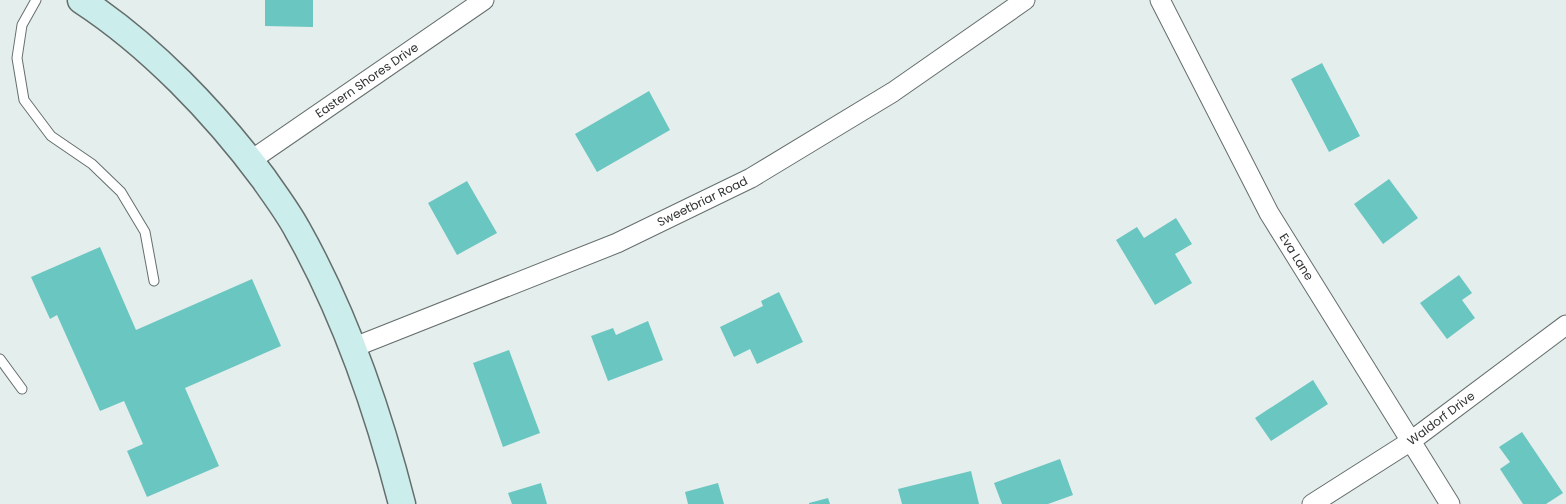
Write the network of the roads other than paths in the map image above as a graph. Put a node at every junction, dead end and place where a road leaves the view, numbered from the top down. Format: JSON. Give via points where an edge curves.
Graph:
{"nodes":[{"id":1,"x":36,"y":0,"type":"edge"},
{"id":2,"x":81,"y":0,"type":"edge"},
{"id":3,"x":484,"y":0,"type":"edge"},
{"id":4,"x":1025,"y":0,"type":"edge"},
{"id":5,"x":1160,"y":0,"type":"edge"},
{"id":6,"x":250,"y":160,"type":"junction"},
{"id":7,"x":154,"y":281,"type":"dead end"},
{"id":8,"x":1566,"y":325,"type":"edge"},
{"id":9,"x":352,"y":348,"type":"junction"},
{"id":10,"x":0,"y":359,"type":"edge"},
{"id":11,"x":22,"y":389,"type":"dead end"},
{"id":12,"x":1412,"y":441,"type":"junction"},
{"id":13,"x":402,"y":504,"type":"edge"},
{"id":14,"x":1312,"y":504,"type":"edge"},
{"id":15,"x":1450,"y":504,"type":"edge"}],
"edges":[{"from":1,"to":7,"type":"lane","via":[[22,26],[16,58],[24,100],[51,136],[92,164],[121,192],[145,232]]},
{"from":2,"to":6,"type":"street","via":[[135,40],[179,80]]},
{"from":3,"to":6,"type":"street","name":"Eastern Shores Drive"},
{"from":4,"to":9,"type":"street","name":"Sweetbriar Road","via":[[893,92],[751,178],[617,242]]},
{"from":5,"to":12,"type":"street","name":"Eva Lane","via":[[1269,213]]},
{"from":6,"to":9,"type":"street","via":[[297,228]]},
{"from":8,"to":12,"type":"street","name":"Waldorf Drive"},
{"from":9,"to":13,"type":"street"},
{"from":10,"to":11,"type":"lane"},
{"from":12,"to":14,"type":"street","name":"Waldorf Drive"},
{"from":12,"to":15,"type":"street","name":"Eva Lane"}]}
